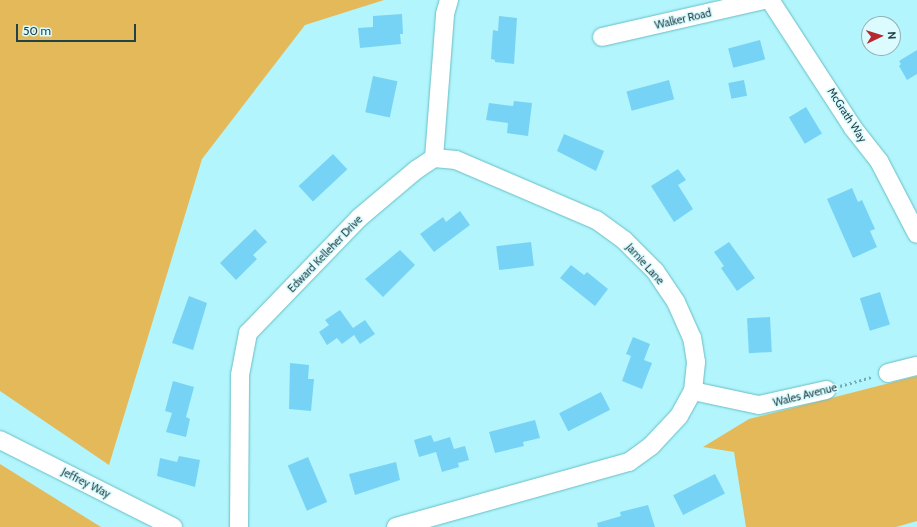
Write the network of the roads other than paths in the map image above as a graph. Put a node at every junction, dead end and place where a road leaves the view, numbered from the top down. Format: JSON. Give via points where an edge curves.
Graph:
{"nodes":[{"id":1,"x":449,"y":0,"type":"edge"},
{"id":2,"x":764,"y":0,"type":"edge"},
{"id":3,"x":770,"y":0,"type":"edge"},
{"id":4,"x":602,"y":37,"type":"dead end"},
{"id":5,"x":434,"y":158,"type":"junction"},
{"id":6,"x":917,"y":234,"type":"edge"},
{"id":7,"x":917,"y":366,"type":"edge"},
{"id":8,"x":888,"y":373,"type":"road end"},
{"id":9,"x":826,"y":390,"type":"road end"},
{"id":10,"x":693,"y":391,"type":"junction"},
{"id":11,"x":0,"y":440,"type":"edge"},
{"id":12,"x":173,"y":527,"type":"edge"},
{"id":13,"x":239,"y":527,"type":"edge"},
{"id":14,"x":396,"y":527,"type":"edge"}],
"edges":[{"from":1,"to":5,"type":"street"},
{"from":2,"to":4,"type":"street","name":"Walker Road"},
{"from":3,"to":6,"type":"street","name":"McGrath Way","via":[[853,128],[879,161]]},
{"from":5,"to":10,"type":"street","name":"Jamie Lane","via":[[456,160],[596,220],[624,240],[655,271],[676,302],[692,338],[696,362]]},
{"from":5,"to":13,"type":"street","name":"Edward Kelleher Drive","via":[[359,218],[248,333],[240,375]]},
{"from":7,"to":8,"type":"street"},
{"from":9,"to":10,"type":"street","name":"Wales Avenue","via":[[759,405]]},
{"from":10,"to":14,"type":"street","name":"Jamie Lane","via":[[679,416],[664,434],[629,462]]},
{"from":11,"to":12,"type":"street","name":"Jeffrey Way"}]}
